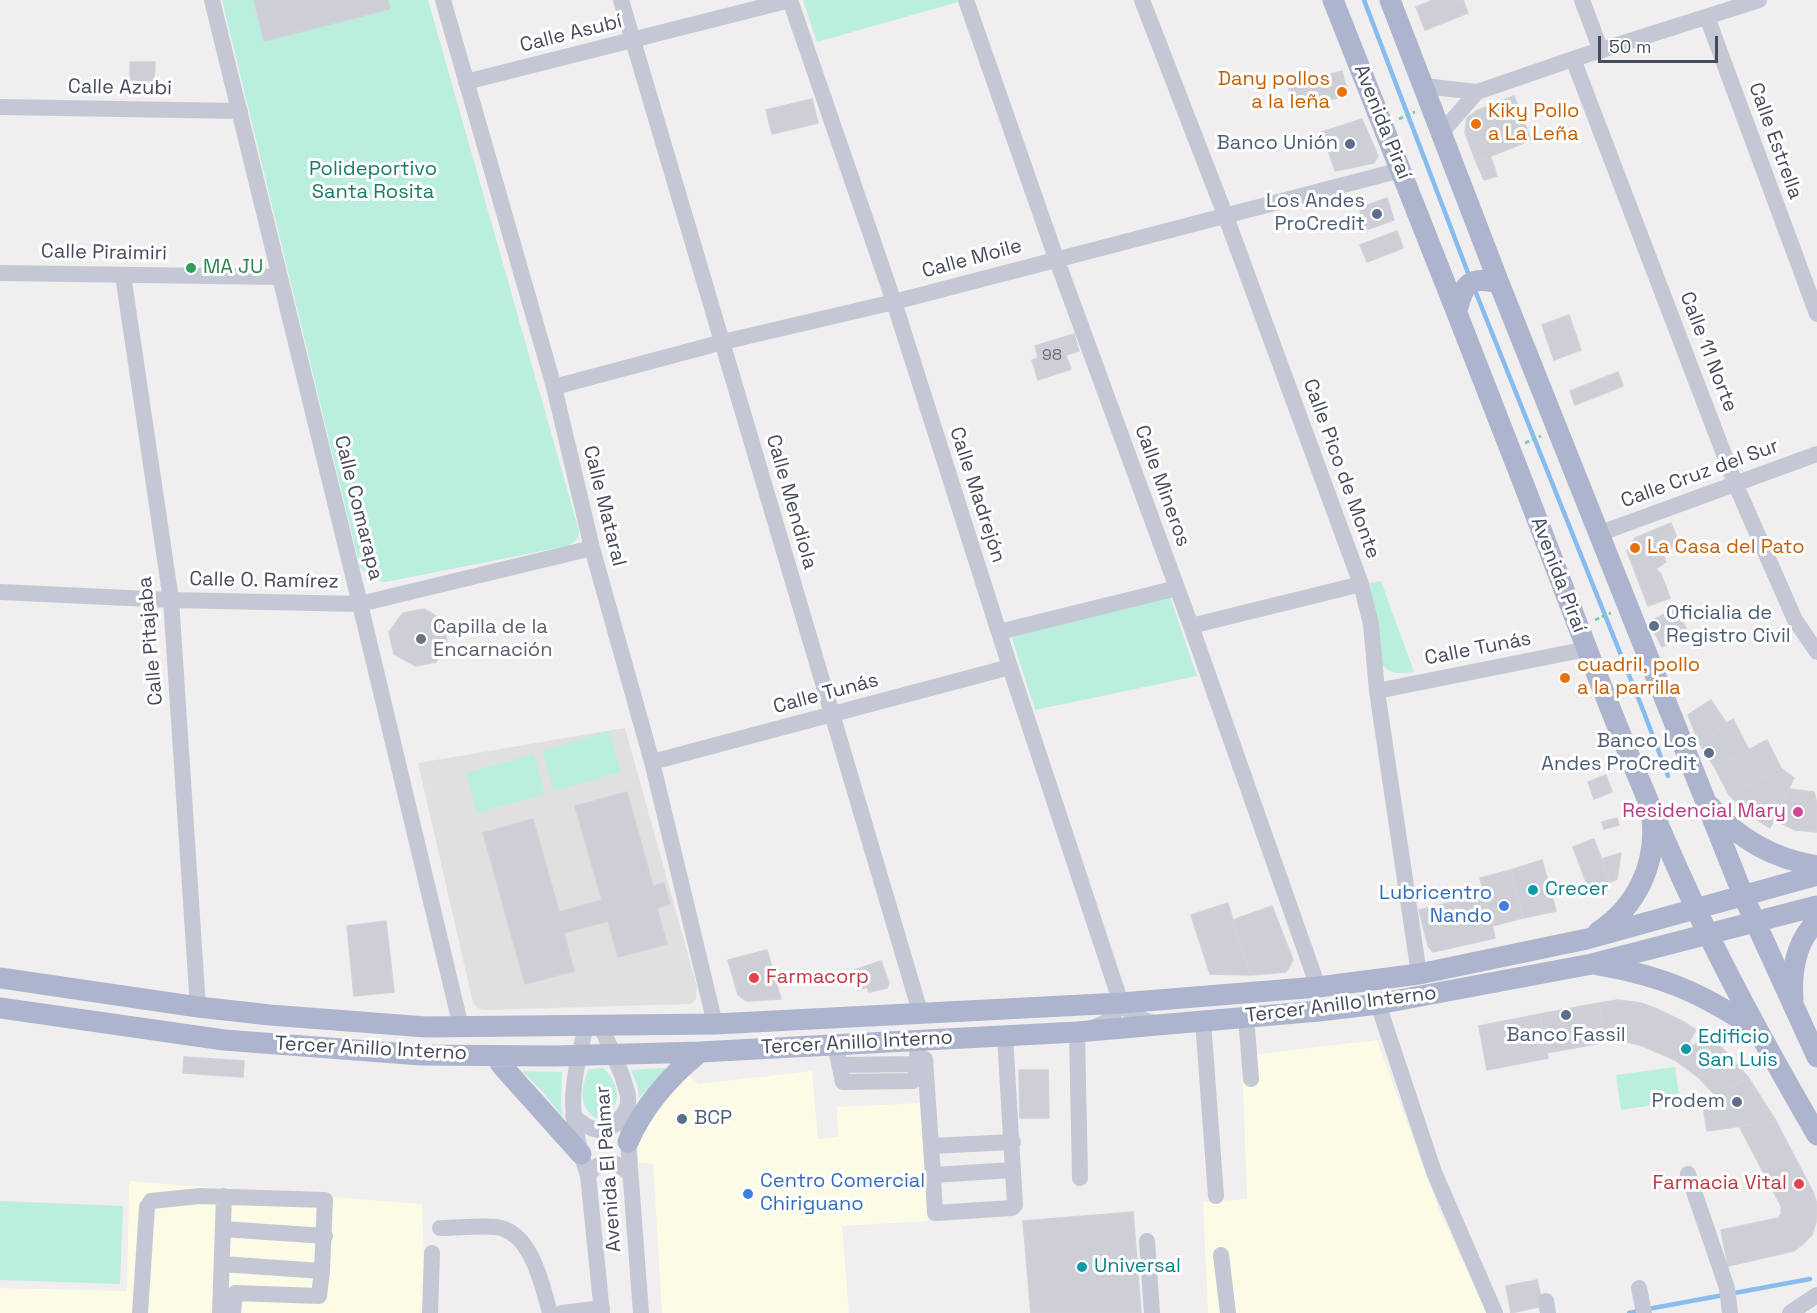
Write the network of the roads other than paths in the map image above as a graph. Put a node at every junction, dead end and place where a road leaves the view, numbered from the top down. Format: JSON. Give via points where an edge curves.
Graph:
{"nodes":[{"id":1,"x":212,"y":0,"type":"edge"},
{"id":2,"x":443,"y":0,"type":"edge"},
{"id":3,"x":621,"y":0,"type":"edge"},
{"id":4,"x":790,"y":0,"type":"edge"},
{"id":5,"x":966,"y":0,"type":"edge"},
{"id":6,"x":1142,"y":0,"type":"edge"},
{"id":7,"x":1334,"y":0,"type":"edge"},
{"id":8,"x":1390,"y":0,"type":"edge"},
{"id":9,"x":1582,"y":0,"type":"edge"},
{"id":10,"x":1759,"y":0,"type":"edge"},
{"id":11,"x":1707,"y":17,"type":"junction"},
{"id":12,"x":633,"y":39,"type":"junction"},
{"id":13,"x":1601,"y":51,"type":"junction"},
{"id":14,"x":1573,"y":59,"type":"junction"},
{"id":15,"x":466,"y":82,"type":"junction"},
{"id":16,"x":1424,"y":86,"type":"junction"},
{"id":17,"x":1477,"y":92,"type":"junction"},
{"id":18,"x":0,"y":107,"type":"edge"},
{"id":19,"x":240,"y":111,"type":"junction"},
{"id":20,"x":1441,"y":133,"type":"junction"},
{"id":21,"x":1401,"y":170,"type":"junction"},
{"id":22,"x":1226,"y":217,"type":"junction"},
{"id":23,"x":1056,"y":258,"type":"junction"},
{"id":24,"x":1488,"y":269,"type":"junction"},
{"id":25,"x":0,"y":273,"type":"edge"},
{"id":26,"x":1446,"y":273,"type":"junction"},
{"id":27,"x":123,"y":275,"type":"junction"},
{"id":28,"x":279,"y":277,"type":"junction"},
{"id":29,"x":894,"y":302,"type":"junction"},
{"id":30,"x":1458,"y":305,"type":"junction"},
{"id":31,"x":1817,"y":314,"type":"edge"},
{"id":32,"x":723,"y":342,"type":"junction"},
{"id":33,"x":554,"y":387,"type":"junction"},
{"id":34,"x":1817,"y":454,"type":"edge"},
{"id":35,"x":1735,"y":483,"type":"junction"},
{"id":36,"x":1598,"y":534,"type":"junction"},
{"id":37,"x":592,"y":548,"type":"junction"},
{"id":38,"x":1361,"y":584,"type":"junction"},
{"id":39,"x":1177,"y":588,"type":"junction"},
{"id":40,"x":0,"y":592,"type":"edge"},
{"id":41,"x":171,"y":600,"type":"junction"},
{"id":42,"x":360,"y":604,"type":"junction"},
{"id":43,"x":1191,"y":626,"type":"junction"},
{"id":44,"x":999,"y":632,"type":"junction"},
{"id":45,"x":1587,"y":649,"type":"junction"},
{"id":46,"x":1817,"y":652,"type":"edge"},
{"id":47,"x":1010,"y":667,"type":"junction"},
{"id":48,"x":1377,"y":691,"type":"junction"},
{"id":49,"x":831,"y":714,"type":"junction"},
{"id":50,"x":652,"y":762,"type":"junction"},
{"id":51,"x":1704,"y":799,"type":"junction"},
{"id":52,"x":1650,"y":804,"type":"junction"},
{"id":53,"x":1817,"y":866,"type":"edge"},
{"id":54,"x":1817,"y":875,"type":"edge"},
{"id":55,"x":1743,"y":896,"type":"junction"},
{"id":56,"x":1817,"y":906,"type":"edge"},
{"id":57,"x":1696,"y":909,"type":"junction"},
{"id":58,"x":1817,"y":921,"type":"edge"},
{"id":59,"x":1754,"y":923,"type":"junction"},
{"id":60,"x":1708,"y":934,"type":"junction"},
{"id":61,"x":1587,"y":939,"type":"junction"},
{"id":62,"x":1592,"y":964,"type":"junction"},
{"id":63,"x":1419,"y":974,"type":"junction"},
{"id":64,"x":0,"y":978,"type":"edge"},
{"id":65,"x":1371,"y":981,"type":"junction"},
{"id":66,"x":1318,"y":987,"type":"junction"},
{"id":67,"x":1121,"y":1003,"type":"junction"},
{"id":68,"x":1378,"y":1004,"type":"junction"},
{"id":69,"x":198,"y":1007,"type":"junction"},
{"id":70,"x":0,"y":1008,"type":"edge"},
{"id":71,"x":1319,"y":1011,"type":"junction"},
{"id":72,"x":270,"y":1015,"type":"junction"},
{"id":73,"x":921,"y":1015,"type":"junction"},
{"id":74,"x":1246,"y":1017,"type":"junction"},
{"id":75,"x":1203,"y":1021,"type":"junction"},
{"id":76,"x":715,"y":1024,"type":"junction"},
{"id":77,"x":1801,"y":1024,"type":"junction"},
{"id":78,"x":1164,"y":1025,"type":"junction"},
{"id":79,"x":462,"y":1027,"type":"junction"},
{"id":80,"x":593,"y":1027,"type":"junction"},
{"id":81,"x":1756,"y":1029,"type":"junction"},
{"id":82,"x":149,"y":1030,"type":"junction"},
{"id":83,"x":1077,"y":1032,"type":"junction"},
{"id":84,"x":1005,"y":1036,"type":"junction"},
{"id":85,"x":224,"y":1040,"type":"junction"},
{"id":86,"x":921,"y":1040,"type":"junction"},
{"id":87,"x":700,"y":1052,"type":"junction"},
{"id":88,"x":384,"y":1053,"type":"junction"},
{"id":89,"x":614,"y":1054,"type":"junction"},
{"id":90,"x":837,"y":1055,"type":"junction"},
{"id":91,"x":495,"y":1056,"type":"junction"},
{"id":92,"x":578,"y":1056,"type":"junction"},
{"id":93,"x":1817,"y":1057,"type":"edge"},
{"id":94,"x":1251,"y":1079,"type":"dead end"},
{"id":95,"x":628,"y":1106,"type":"junction"},
{"id":96,"x":573,"y":1116,"type":"junction"},
{"id":97,"x":1817,"y":1135,"type":"edge"},
{"id":98,"x":628,"y":1142,"type":"junction"},
{"id":99,"x":1013,"y":1142,"type":"junction"},
{"id":100,"x":931,"y":1146,"type":"junction"},
{"id":101,"x":581,"y":1154,"type":"junction"},
{"id":102,"x":1013,"y":1170,"type":"junction"},
{"id":103,"x":630,"y":1174,"type":"junction"},
{"id":104,"x":1688,"y":1174,"type":"dead end"},
{"id":105,"x":588,"y":1175,"type":"junction"},
{"id":106,"x":933,"y":1175,"type":"junction"},
{"id":107,"x":1080,"y":1178,"type":"dead end"},
{"id":108,"x":224,"y":1196,"type":"junction"},
{"id":109,"x":1216,"y":1196,"type":"dead end"},
{"id":110,"x":440,"y":1228,"type":"dead end"},
{"id":111,"x":223,"y":1229,"type":"junction"},
{"id":112,"x":325,"y":1236,"type":"junction"},
{"id":113,"x":1146,"y":1241,"type":"dead end"},
{"id":114,"x":432,"y":1253,"type":"dead end"},
{"id":115,"x":1221,"y":1255,"type":"dead end"},
{"id":116,"x":222,"y":1264,"type":"junction"},
{"id":117,"x":322,"y":1272,"type":"junction"},
{"id":118,"x":228,"y":1293,"type":"junction"},
{"id":119,"x":1817,"y":1295,"type":"edge"},
{"id":120,"x":602,"y":1311,"type":"edge"},
{"id":121,"x":1729,"y":1312,"type":"edge"},
{"id":122,"x":140,"y":1313,"type":"edge"},
{"id":123,"x":220,"y":1313,"type":"edge"},
{"id":124,"x":233,"y":1313,"type":"edge"},
{"id":125,"x":430,"y":1313,"type":"edge"},
{"id":126,"x":550,"y":1313,"type":"edge"},
{"id":127,"x":562,"y":1313,"type":"edge"},
{"id":128,"x":641,"y":1313,"type":"edge"},
{"id":129,"x":1152,"y":1313,"type":"edge"},
{"id":130,"x":1228,"y":1313,"type":"edge"},
{"id":131,"x":1495,"y":1313,"type":"edge"},
{"id":132,"x":1790,"y":1313,"type":"edge"}],
"edges":[{"from":1,"to":19,"type":"street","name":"Calle Comarapa"},
{"from":2,"to":15,"type":"street","name":"Calle Mataral"},
{"from":3,"to":12,"type":"street","name":"Calle Mendiola"},
{"from":4,"to":12,"type":"street","name":"Calle Asubí"},
{"from":4,"to":29,"type":"street","name":"Calle Madrejón"},
{"from":5,"to":23,"type":"street","name":"Calle Mineros"},
{"from":6,"to":22,"type":"street","name":"Calle Pico de Monte"},
{"from":7,"to":21,"type":"main road","name":"Avenida Piraí"},
{"from":8,"to":16,"type":"main road"},
{"from":9,"to":13,"type":"street"},
{"from":10,"to":11,"type":"street"},
{"from":11,"to":13,"type":"street"},
{"from":11,"to":31,"type":"street","name":"Calle Estrella"},
{"from":12,"to":15,"type":"street","name":"Calle Asubí"},
{"from":12,"to":32,"type":"street","name":"Calle Mendiola"},
{"from":13,"to":14,"type":"street"},
{"from":14,"to":17,"type":"street"},
{"from":14,"to":35,"type":"street","name":"Calle 11 Norte"},
{"from":15,"to":33,"type":"street","name":"Calle Mataral"},
{"from":16,"to":17,"type":"street"},
{"from":16,"to":20,"type":"main road"},
{"from":17,"to":20,"type":"street"},
{"from":18,"to":19,"type":"street","name":"Calle Azubi"},
{"from":19,"to":28,"type":"street","name":"Calle Comarapa"},
{"from":20,"to":24,"type":"main road"},
{"from":21,"to":22,"type":"street","name":"Calle Moile"},
{"from":21,"to":26,"type":"main road","name":"Avenida Piraí"},
{"from":22,"to":23,"type":"street","name":"Calle Moile"},
{"from":22,"to":38,"type":"street","name":"Calle Pico de Monte"},
{"from":23,"to":29,"type":"street","name":"Calle Moile"},
{"from":23,"to":39,"type":"street","name":"Calle Mineros"},
{"from":24,"to":26,"type":"main road","via":[[1477,269],[1461,277]]},
{"from":24,"to":30,"type":"main road","via":[[1462,291]]},
{"from":24,"to":36,"type":"main road"},
{"from":25,"to":27,"type":"street","name":"Calle Piraimiri"},
{"from":26,"to":30,"type":"main road","name":"Avenida Piraí"},
{"from":27,"to":28,"type":"street","name":"Calle Piraimiri"},
{"from":27,"to":41,"type":"street","name":"Calle Pitajaba"},
{"from":28,"to":42,"type":"street","name":"Calle Comarapa"},
{"from":29,"to":32,"type":"street","name":"Calle Moile"},
{"from":29,"to":44,"type":"street","name":"Calle Madrejón"},
{"from":30,"to":45,"type":"main road","name":"Avenida Piraí"},
{"from":32,"to":33,"type":"street","name":"Calle Moile"},
{"from":32,"to":49,"type":"street","name":"Calle Mendiola"},
{"from":33,"to":37,"type":"street","name":"Calle Mataral"},
{"from":34,"to":35,"type":"street","name":"Calle Cruz del Sur"},
{"from":35,"to":36,"type":"street","name":"Calle Cruz del Sur"},
{"from":35,"to":46,"type":"street","name":"Calle 11 Norte","via":[[1795,620]]},
{"from":36,"to":51,"type":"main road"},
{"from":37,"to":42,"type":"street","name":"Calle O. Ramírez"},
{"from":37,"to":50,"type":"street","name":"Calle Mataral"},
{"from":38,"to":43,"type":"street"},
{"from":38,"to":48,"type":"street","name":"Calle Pico de Monte","via":[[1371,624]]},
{"from":39,"to":43,"type":"street","name":"Calle Mineros"},
{"from":39,"to":44,"type":"street"},
{"from":40,"to":41,"type":"street","name":"Calle O. Ramírez"},
{"from":41,"to":42,"type":"street","name":"Calle O. Ramírez"},
{"from":41,"to":69,"type":"street","name":"Calle Pitajaba"},
{"from":42,"to":79,"type":"street","name":"Calle Comarapa"},
{"from":43,"to":66,"type":"street","name":"Calle Mineros"},
{"from":44,"to":47,"type":"street","name":"Calle Madrejón"},
{"from":45,"to":48,"type":"street","name":"Calle Tunás"},
{"from":45,"to":52,"type":"main road","name":"Avenida Piraí"},
{"from":47,"to":49,"type":"street","name":"Calle Tunás"},
{"from":47,"to":67,"type":"street","name":"Calle Madrejón"},
{"from":48,"to":63,"type":"street","name":"Calle Pico de Monte"},
{"from":49,"to":50,"type":"street","name":"Calle Tunás"},
{"from":49,"to":73,"type":"street","name":"Calle Mendiola"},
{"from":50,"to":76,"type":"street","name":"Calle Mataral"},
{"from":51,"to":53,"type":"main road","via":[[1721,819],[1764,850]]},
{"from":51,"to":55,"type":"main road"},
{"from":52,"to":57,"type":"main road","name":"Avenida Piraí"},
{"from":52,"to":61,"type":"main road","via":[[1654,836],[1648,868],[1635,897],[1614,922]]},
{"from":54,"to":55,"type":"main road","name":"Tercer Anillo Interno"},
{"from":55,"to":57,"type":"main road","name":"Tercer Anillo Interno"},
{"from":55,"to":59,"type":"main road"},
{"from":56,"to":59,"type":"main road","name":"Tercer Anillo Interno"},
{"from":57,"to":60,"type":"main road","name":"Avenida Piraí"},
{"from":57,"to":61,"type":"main road","name":"Tercer Anillo Interno"},
{"from":58,"to":77,"type":"main road","via":[[1798,950],[1792,974],[1793,1000]]},
{"from":59,"to":60,"type":"main road","name":"Tercer Anillo Interno"},
{"from":59,"to":77,"type":"main road"},
{"from":60,"to":62,"type":"main road","name":"Tercer Anillo Interno"},
{"from":60,"to":81,"type":"main road","name":"Avenida Piraí"},
{"from":61,"to":63,"type":"main road","name":"Tercer Anillo Interno"},
{"from":62,"to":68,"type":"main road","name":"Tercer Anillo Interno"},
{"from":62,"to":81,"type":"main road","via":[[1636,971],[1678,985]]},
{"from":63,"to":65,"type":"main road","name":"Tercer Anillo Interno"},
{"from":64,"to":69,"type":"main road","name":"Tercer Anillo Interno"},
{"from":65,"to":66,"type":"main road","name":"Tercer Anillo Interno"},
{"from":65,"to":71,"type":"main road","via":[[1319,998]]},
{"from":66,"to":67,"type":"main road","name":"Tercer Anillo Interno"},
{"from":67,"to":73,"type":"main road","name":"Tercer Anillo Interno"},
{"from":67,"to":78,"type":"street","via":[[1140,1019]]},
{"from":67,"to":83,"type":"street","via":[[1104,1024]]},
{"from":68,"to":71,"type":"main road","name":"Tercer Anillo Interno"},
{"from":68,"to":131,"type":"street","via":[[1434,1172]]},
{"from":69,"to":72,"type":"main road","name":"Tercer Anillo Interno"},
{"from":69,"to":82,"type":"main road","via":[[189,1018]]},
{"from":70,"to":82,"type":"main road","name":"Tercer Anillo Interno"},
{"from":71,"to":74,"type":"main road","name":"Tercer Anillo Interno"},
{"from":72,"to":79,"type":"main road","name":"Tercer Anillo Interno"},
{"from":72,"to":85,"type":"main road","via":[[229,1023]]},
{"from":73,"to":76,"type":"main road","name":"Tercer Anillo Interno"},
{"from":74,"to":75,"type":"main road","name":"Tercer Anillo Interno"},
{"from":74,"to":94,"type":"street"},
{"from":75,"to":78,"type":"main road","name":"Tercer Anillo Interno"},
{"from":75,"to":109,"type":"street"},
{"from":76,"to":80,"type":"main road","name":"Tercer Anillo Interno"},
{"from":77,"to":93,"type":"main road"},
{"from":78,"to":83,"type":"main road","name":"Tercer Anillo Interno"},
{"from":79,"to":80,"type":"main road","name":"Tercer Anillo Interno"},
{"from":79,"to":88,"type":"main road","via":[[439,1041]]},
{"from":80,"to":89,"type":"street","name":"Avenida El Palmar"},
{"from":80,"to":92,"type":"street","name":"Avenida El Palmar"},
{"from":81,"to":97,"type":"main road","name":"Avenida Piraí"},
{"from":82,"to":85,"type":"main road","name":"Tercer Anillo Interno"},
{"from":83,"to":84,"type":"main road","name":"Tercer Anillo Interno"},
{"from":83,"to":107,"type":"street"},
{"from":84,"to":86,"type":"main road","name":"Tercer Anillo Interno"},
{"from":84,"to":99,"type":"street"},
{"from":85,"to":88,"type":"main road","name":"Tercer Anillo Interno"},
{"from":86,"to":90,"type":"main road","name":"Tercer Anillo Interno"},
{"from":86,"to":90,"type":"street","via":[[917,1064]]},
{"from":86,"to":100,"type":"street"},
{"from":87,"to":89,"type":"main road","name":"Tercer Anillo Interno"},
{"from":87,"to":90,"type":"main road","name":"Tercer Anillo Interno"},
{"from":87,"to":98,"type":"main road","via":[[649,1103]]},
{"from":88,"to":91,"type":"main road","name":"Tercer Anillo Interno"},
{"from":89,"to":92,"type":"main road","name":"Tercer Anillo Interno"},
{"from":89,"to":95,"type":"street","name":"Avenida El Palmar"},
{"from":91,"to":92,"type":"main road","name":"Tercer Anillo Interno"},
{"from":91,"to":101,"type":"main road"},
{"from":92,"to":96,"type":"street","name":"Avenida El Palmar"},
{"from":95,"to":96,"type":"street","via":[[616,1123],[600,1131]]},
{"from":95,"to":98,"type":"street","name":"Avenida El Palmar"},
{"from":96,"to":101,"type":"street","name":"Avenida El Palmar"},
{"from":98,"to":103,"type":"street","name":"Avenida El Palmar"},
{"from":99,"to":100,"type":"street"},
{"from":99,"to":102,"type":"street"},
{"from":100,"to":106,"type":"street"},
{"from":101,"to":105,"type":"street","name":"Avenida El Palmar"},
{"from":102,"to":106,"type":"street"},
{"from":102,"to":106,"type":"street","via":[[1014,1207],[937,1214]]},
{"from":103,"to":105,"type":"street","via":[[612,1162],[602,1162]]},
{"from":103,"to":128,"type":"street","name":"Avenida El Palmar"},
{"from":104,"to":121,"type":"street","via":[[1727,1288]]},
{"from":105,"to":120,"type":"street","name":"Avenida El Palmar"},
{"from":108,"to":111,"type":"street"},
{"from":108,"to":112,"type":"street","via":[[326,1200]]},
{"from":108,"to":122,"type":"street","via":[[155,1200],[147,1206]]},
{"from":110,"to":126,"type":"street","via":[[496,1227],[523,1240],[541,1278]]},
{"from":111,"to":112,"type":"street"},
{"from":111,"to":116,"type":"street"},
{"from":112,"to":117,"type":"street"},
{"from":113,"to":129,"type":"street"},
{"from":114,"to":125,"type":"street"},
{"from":115,"to":130,"type":"street"},
{"from":116,"to":117,"type":"street"},
{"from":116,"to":118,"type":"street"},
{"from":117,"to":118,"type":"street","via":[[321,1292],[316,1297]]},
{"from":118,"to":123,"type":"street"},
{"from":118,"to":124,"type":"street"},
{"from":119,"to":132,"type":"street"},
{"from":120,"to":127,"type":"street"}]}
